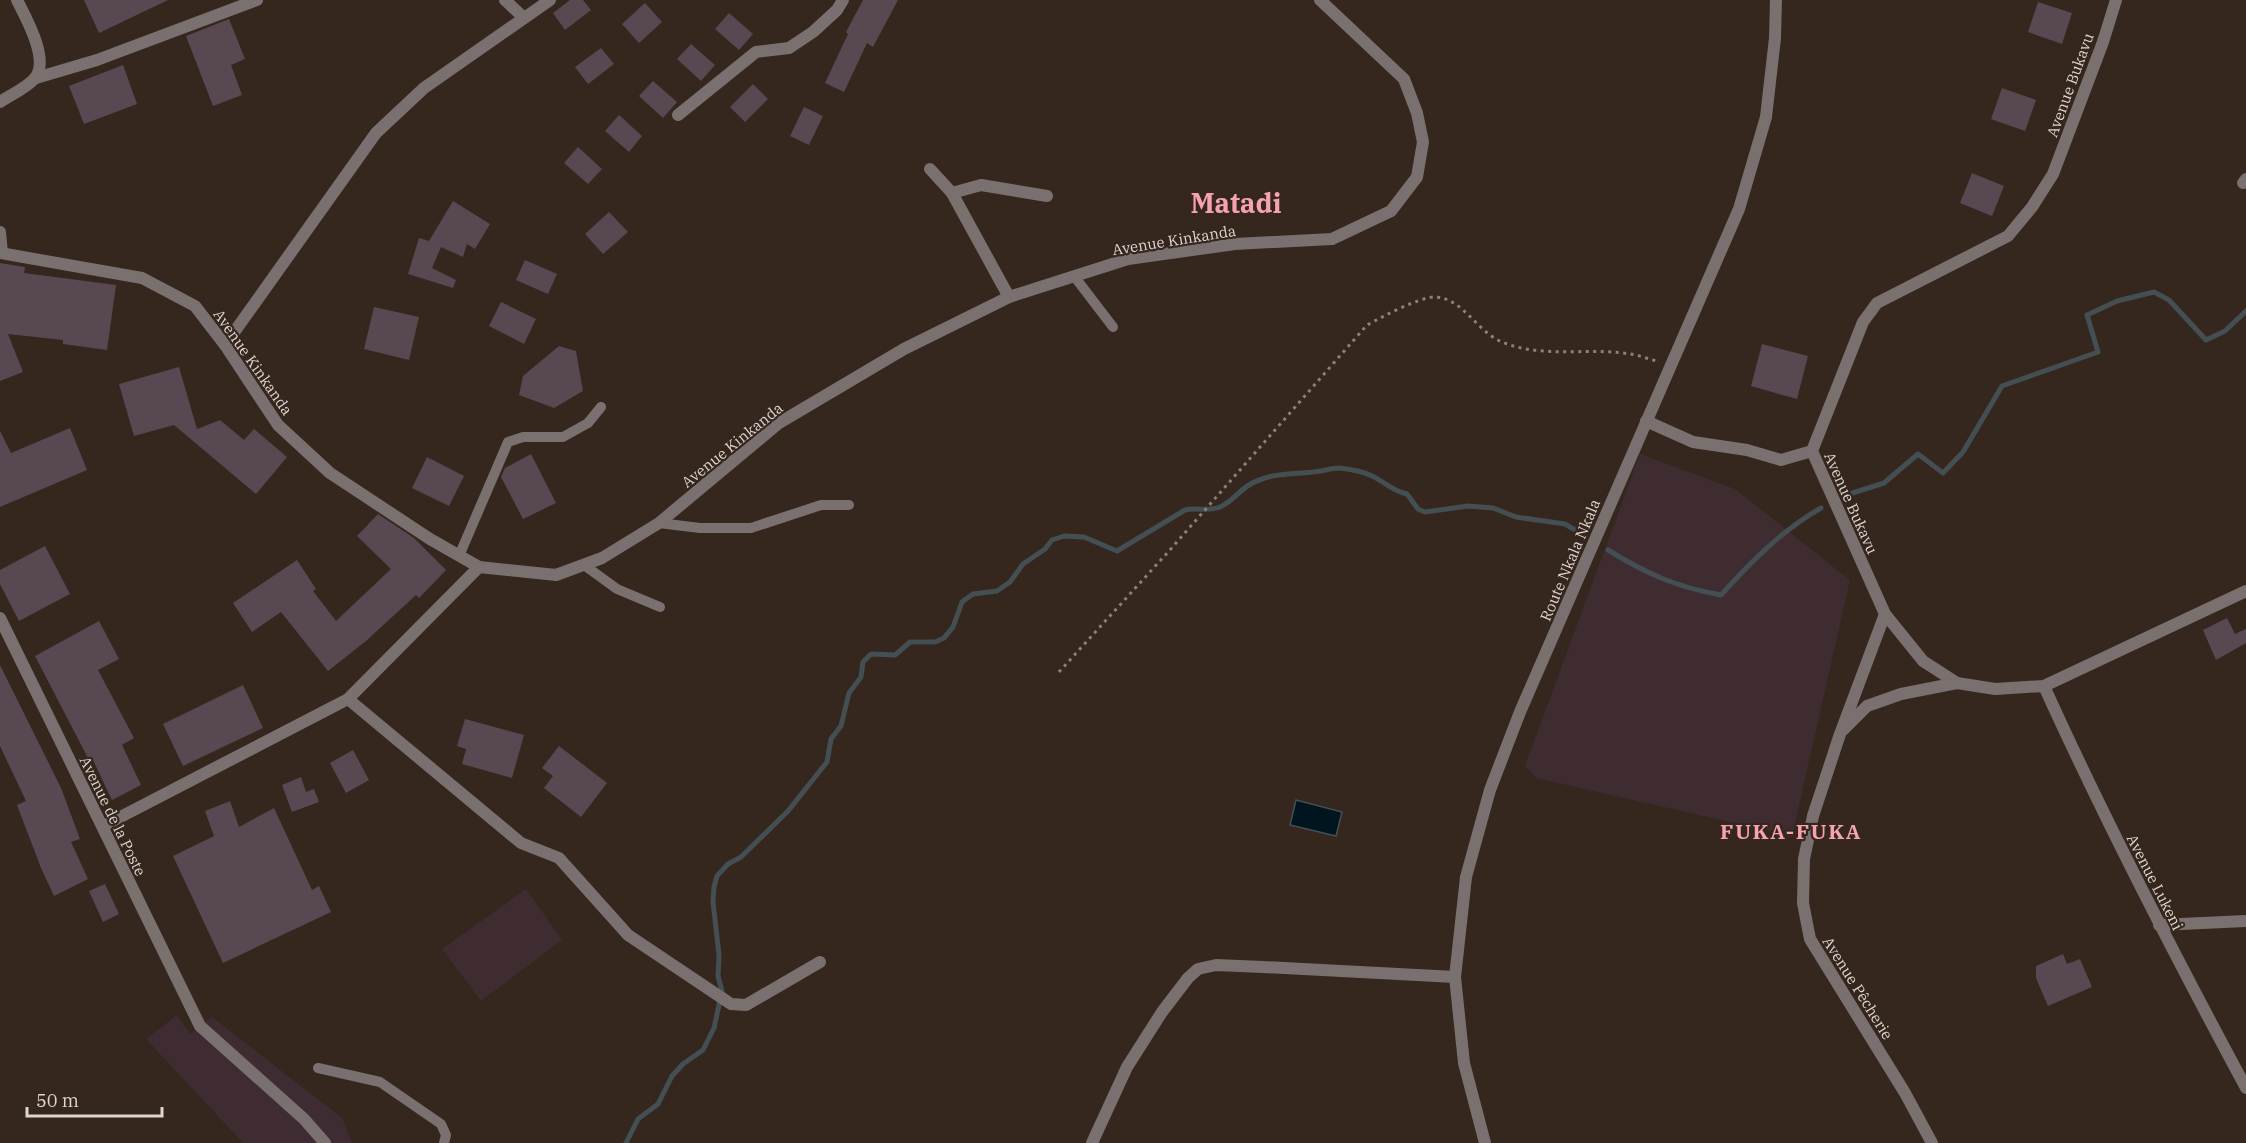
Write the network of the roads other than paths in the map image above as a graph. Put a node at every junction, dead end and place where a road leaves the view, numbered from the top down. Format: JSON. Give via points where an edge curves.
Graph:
{"nodes":[{"id":1,"x":17,"y":0,"type":"edge"},
{"id":2,"x":257,"y":0,"type":"edge"},
{"id":3,"x":505,"y":0,"type":"edge"},
{"id":4,"x":549,"y":0,"type":"edge"},
{"id":5,"x":843,"y":0,"type":"edge"},
{"id":6,"x":1320,"y":0,"type":"edge"},
{"id":7,"x":1776,"y":0,"type":"edge"},
{"id":8,"x":2116,"y":0,"type":"edge"},
{"id":9,"x":523,"y":17,"type":"junction"},
{"id":10,"x":36,"y":78,"type":"junction"},
{"id":11,"x":0,"y":102,"type":"edge"},
{"id":12,"x":678,"y":115,"type":"dead end"},
{"id":13,"x":930,"y":169,"type":"dead end"},
{"id":14,"x":952,"y":193,"type":"junction"},
{"id":15,"x":1047,"y":196,"type":"dead end"},
{"id":16,"x":0,"y":232,"type":"edge"},
{"id":17,"x":1,"y":253,"type":"edge"},
{"id":18,"x":1074,"y":276,"type":"junction"},
{"id":19,"x":1009,"y":297,"type":"junction"},
{"id":20,"x":1113,"y":327,"type":"dead end"},
{"id":21,"x":225,"y":345,"type":"junction"},
{"id":22,"x":600,"y":407,"type":"dead end"},
{"id":23,"x":1646,"y":421,"type":"junction"},
{"id":24,"x":1812,"y":450,"type":"junction"},
{"id":25,"x":849,"y":506,"type":"dead end"},
{"id":26,"x":659,"y":523,"type":"junction"},
{"id":27,"x":459,"y":556,"type":"junction"},
{"id":28,"x":584,"y":565,"type":"junction"},
{"id":29,"x":479,"y":567,"type":"junction"},
{"id":30,"x":2246,"y":591,"type":"edge"},
{"id":31,"x":660,"y":607,"type":"dead end"},
{"id":32,"x":1885,"y":615,"type":"junction"},
{"id":33,"x":0,"y":618,"type":"edge"},
{"id":34,"x":1957,"y":683,"type":"junction"},
{"id":35,"x":2043,"y":686,"type":"junction"},
{"id":36,"x":348,"y":699,"type":"junction"},
{"id":37,"x":1840,"y":734,"type":"junction"},
{"id":38,"x":103,"y":826,"type":"junction"},
{"id":39,"x":2246,"y":921,"type":"edge"},
{"id":40,"x":2159,"y":925,"type":"junction"},
{"id":41,"x":820,"y":962,"type":"dead end"},
{"id":42,"x":1455,"y":977,"type":"junction"},
{"id":43,"x":318,"y":1068,"type":"dead end"},
{"id":44,"x":2246,"y":1088,"type":"edge"},
{"id":45,"x":325,"y":1143,"type":"edge"},
{"id":46,"x":444,"y":1143,"type":"edge"},
{"id":47,"x":1092,"y":1143,"type":"edge"},
{"id":48,"x":1485,"y":1143,"type":"edge"},
{"id":49,"x":1932,"y":1143,"type":"edge"}],
"edges":[{"from":1,"to":10,"type":"street","via":[[39,51],[41,64]]},
{"from":2,"to":10,"type":"street","via":[[97,60]]},
{"from":3,"to":9,"type":"street"},
{"from":4,"to":9,"type":"street"},
{"from":5,"to":12,"type":"street","via":[[813,32],[789,48],[756,52]]},
{"from":6,"to":18,"type":"street","name":"Avenue Kinkanda","via":[[1404,79],[1417,113],[1423,142],[1417,177],[1391,211],[1332,239],[1235,244],[1128,259]]},
{"from":7,"to":23,"type":"street","name":"Route Nkala Nkala","via":[[1766,117],[1738,209]]},
{"from":8,"to":24,"type":"street","name":"Avenue Bukavu","via":[[2053,174],[2032,207],[2008,236],[1877,303],[1863,322]]},
{"from":9,"to":21,"type":"street","via":[[424,88],[376,133]]},
{"from":10,"to":11,"type":"street"},
{"from":13,"to":14,"type":"street"},
{"from":14,"to":15,"type":"street","via":[[981,186]]},
{"from":14,"to":19,"type":"street"},
{"from":16,"to":17,"type":"street"},
{"from":17,"to":21,"type":"street","name":"Avenue Kinkanda","via":[[142,278],[195,306]]},
{"from":18,"to":19,"type":"street","name":"Avenue Kinkanda"},
{"from":18,"to":20,"type":"lane"},
{"from":19,"to":26,"type":"street","name":"Avenue Kinkanda","via":[[904,349],[779,423]]},
{"from":21,"to":27,"type":"street","name":"Avenue Kinkanda","via":[[278,425],[330,473]]},
{"from":22,"to":27,"type":"lane","via":[[588,423],[563,437],[523,437],[508,442]]},
{"from":23,"to":24,"type":"street","via":[[1693,442],[1781,460]]},
{"from":23,"to":42,"type":"street","name":"Route Nkala Nkala","via":[[1490,790],[1466,877]]},
{"from":24,"to":32,"type":"street","name":"Avenue Bukavu"},
{"from":25,"to":26,"type":"lane","via":[[820,505],[751,528]]},
{"from":26,"to":28,"type":"street","name":"Avenue Kinkanda"},
{"from":27,"to":29,"type":"street","name":"Avenue Kinkanda"},
{"from":28,"to":29,"type":"street","name":"Avenue Kinkanda","via":[[556,575]]},
{"from":28,"to":31,"type":"lane","via":[[617,588]]},
{"from":29,"to":36,"type":"street"},
{"from":30,"to":35,"type":"street","name":"Avenue Bukavu"},
{"from":32,"to":34,"type":"street","name":"Avenue Bukavu","via":[[1923,661]]},
{"from":32,"to":37,"type":"street","name":"Avenue Pêcherie"},
{"from":33,"to":38,"type":"street","name":"Avenue de la Poste"},
{"from":34,"to":35,"type":"street","name":"Avenue Bukavu","via":[[1995,689]]},
{"from":34,"to":37,"type":"street","via":[[1900,694],[1867,706]]},
{"from":35,"to":40,"type":"street","name":"Avenue Lukeni"},
{"from":36,"to":38,"type":"street"},
{"from":36,"to":41,"type":"street","via":[[521,843],[559,858],[628,935],[731,1004],[746,1005]]},
{"from":37,"to":49,"type":"street","name":"Avenue Pêcherie","via":[[1813,816],[1804,859],[1803,903],[1810,939]]},
{"from":38,"to":45,"type":"street","name":"Avenue de la Poste","via":[[200,1026],[304,1119]]},
{"from":39,"to":40,"type":"street"},
{"from":40,"to":44,"type":"street","name":"Avenue Lukeni"},
{"from":42,"to":47,"type":"street","via":[[1228,966],[1198,969],[1162,1012],[1127,1067]]},
{"from":42,"to":48,"type":"street","name":"Route Nkala Nkala","via":[[1464,1063]]},
{"from":43,"to":46,"type":"lane","via":[[380,1082],[441,1124],[446,1135]]}]}
